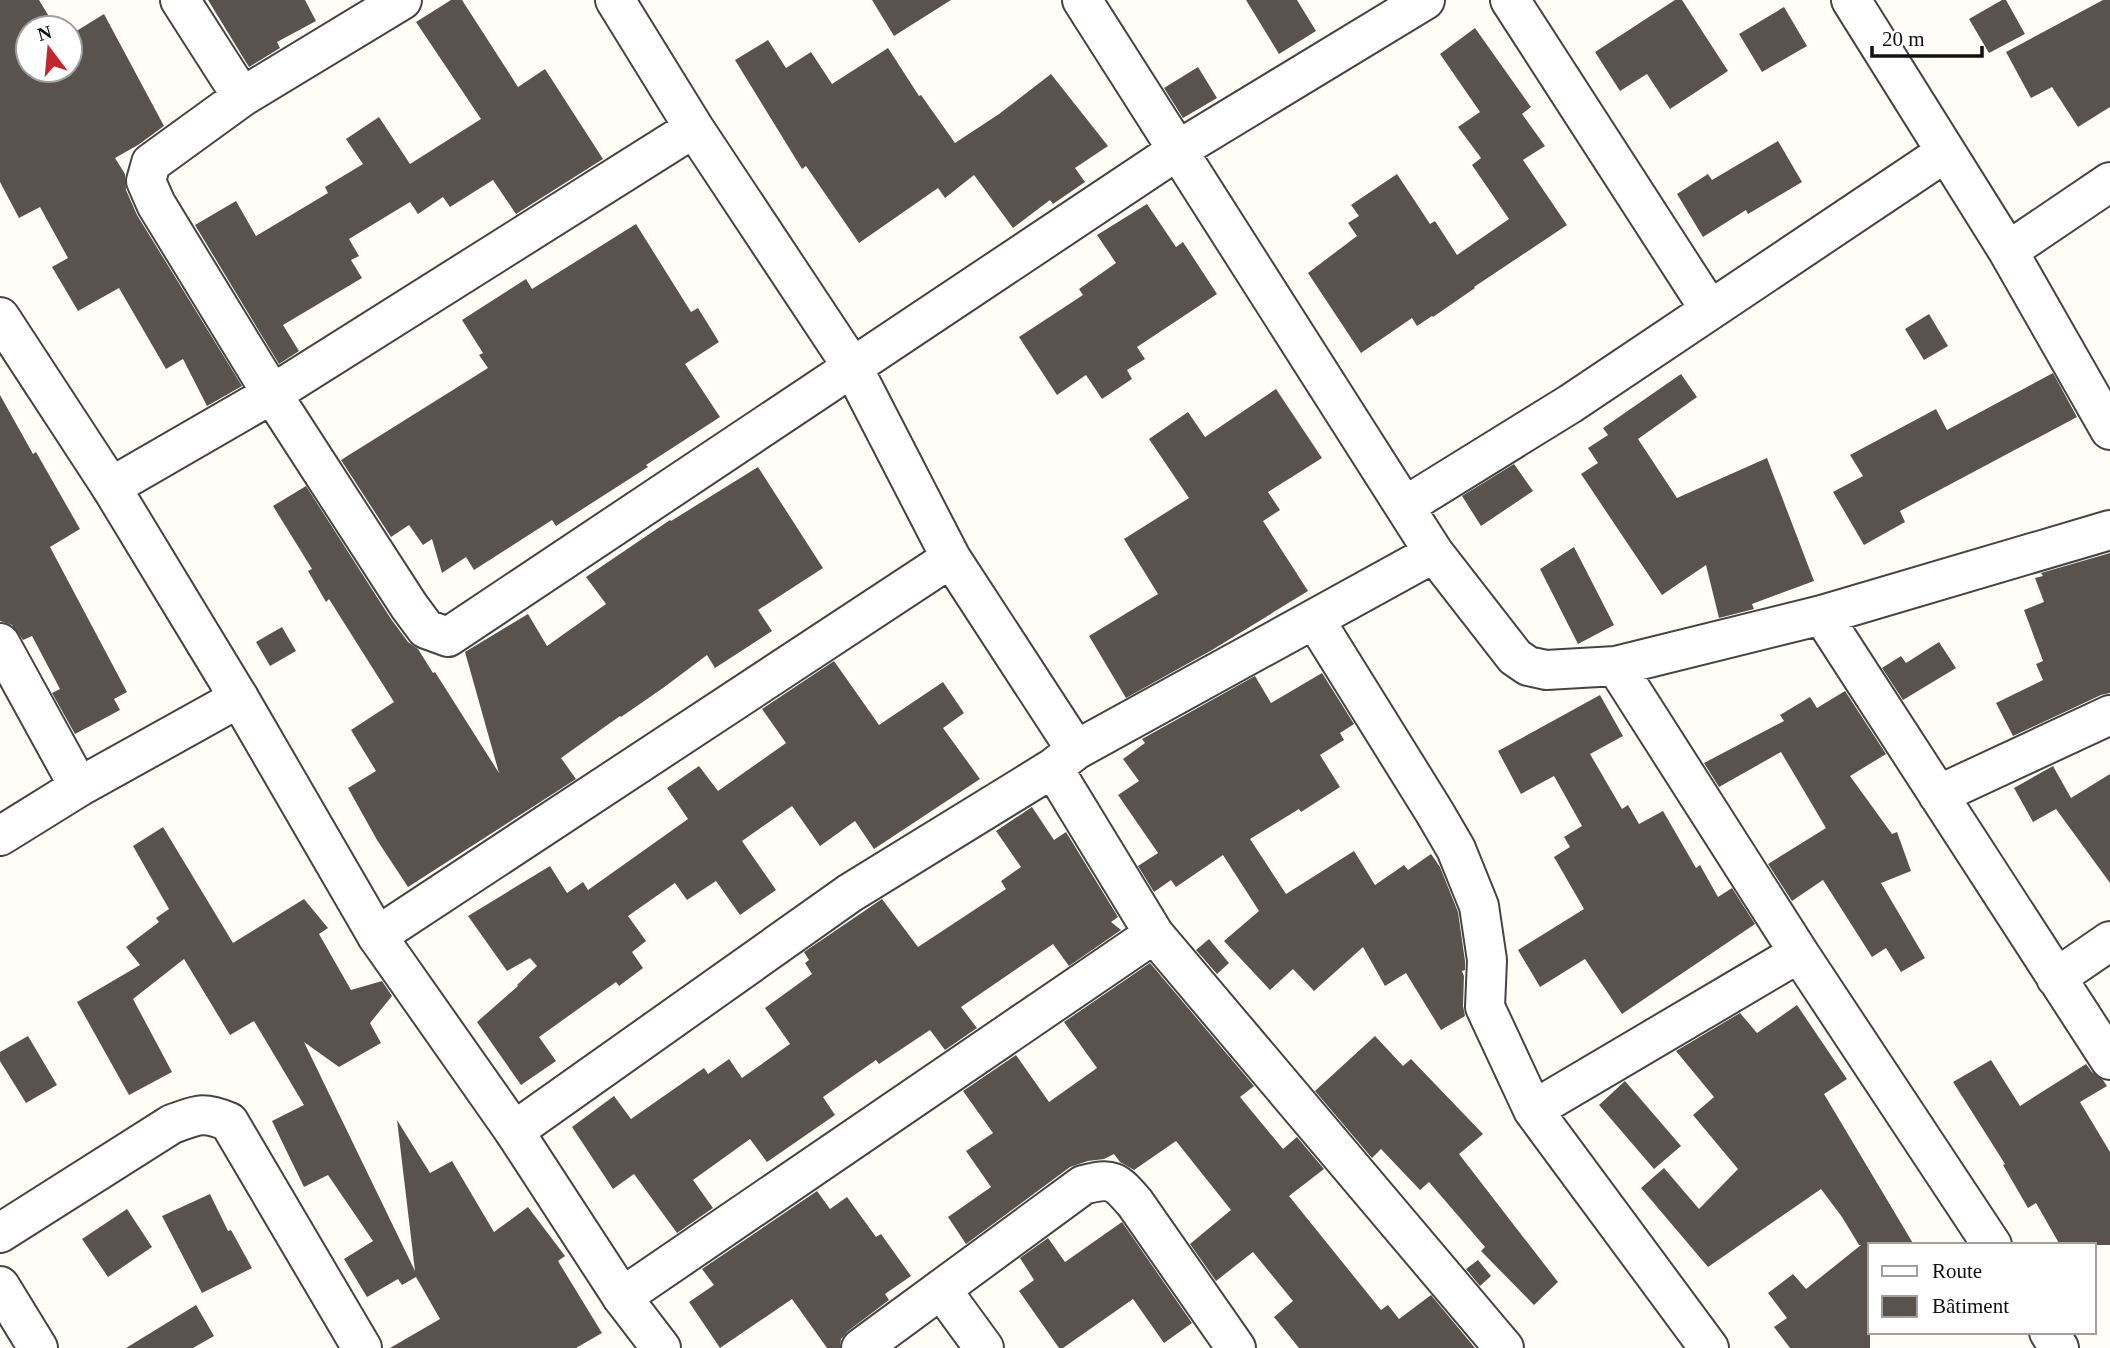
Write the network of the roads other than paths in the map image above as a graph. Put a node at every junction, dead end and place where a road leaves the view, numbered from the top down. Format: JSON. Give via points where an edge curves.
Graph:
{"nodes":[{"id":1,"x":180,"y":0,"type":"edge"},
{"id":2,"x":402,"y":0,"type":"edge"},
{"id":3,"x":615,"y":0,"type":"edge"},
{"id":4,"x":1082,"y":0,"type":"edge"},
{"id":5,"x":1425,"y":0,"type":"edge"},
{"id":6,"x":1510,"y":0,"type":"edge"},
{"id":7,"x":1853,"y":1,"type":"edge"},
{"id":8,"x":242,"y":97,"type":"junction"},
{"id":9,"x":694,"y":128,"type":"junction"},
{"id":10,"x":1178,"y":150,"type":"junction"},
{"id":11,"x":1946,"y":152,"type":"junction"},
{"id":12,"x":2110,"y":182,"type":"edge"},
{"id":13,"x":2008,"y":251,"type":"junction"},
{"id":14,"x":1710,"y":310,"type":"junction"},
{"id":15,"x":0,"y":317,"type":"edge"},
{"id":16,"x":853,"y":368,"type":"junction"},
{"id":17,"x":272,"y":394,"type":"junction"},
{"id":18,"x":2110,"y":430,"type":"edge"},
{"id":19,"x":111,"y":487,"type":"junction"},
{"id":20,"x":1405,"y":506,"type":"junction"},
{"id":21,"x":2110,"y":530,"type":"edge"},
{"id":22,"x":1434,"y":552,"type":"junction"},
{"id":23,"x":951,"y":558,"type":"junction"},
{"id":24,"x":1822,"y":615,"type":"junction"},
{"id":25,"x":1315,"y":620,"type":"junction"},
{"id":26,"x":0,"y":643,"type":"edge"},
{"id":27,"x":1616,"y":666,"type":"junction"},
{"id":28,"x":239,"y":698,"type":"junction"},
{"id":29,"x":2110,"y":715,"type":"edge"},
{"id":30,"x":1065,"y":759,"type":"junction"},
{"id":31,"x":79,"y":787,"type":"junction"},
{"id":32,"x":1938,"y":795,"type":"junction"},
{"id":33,"x":0,"y":836,"type":"edge"},
{"id":34,"x":1154,"y":934,"type":"junction"},
{"id":35,"x":377,"y":936,"type":"junction"},
{"id":36,"x":2110,"y":940,"type":"edge"},
{"id":37,"x":1799,"y":953,"type":"junction"},
{"id":38,"x":2056,"y":978,"type":"junction"},
{"id":39,"x":2110,"y":1060,"type":"edge"},
{"id":40,"x":1533,"y":1110,"type":"junction"},
{"id":41,"x":514,"y":1131,"type":"junction"},
{"id":42,"x":0,"y":1233,"type":"edge"},
{"id":43,"x":1991,"y":1243,"type":"edge"},
{"id":44,"x":0,"y":1286,"type":"edge"},
{"id":45,"x":941,"y":1289,"type":"junction"},
{"id":46,"x":622,"y":1297,"type":"junction"},
{"id":47,"x":38,"y":1348,"type":"edge"},
{"id":48,"x":362,"y":1348,"type":"edge"},
{"id":49,"x":662,"y":1348,"type":"edge"},
{"id":50,"x":861,"y":1348,"type":"edge"},
{"id":51,"x":984,"y":1348,"type":"edge"},
{"id":52,"x":1236,"y":1348,"type":"edge"},
{"id":53,"x":1504,"y":1348,"type":"edge"},
{"id":54,"x":1709,"y":1348,"type":"edge"}],
"edges":[{"from":1,"to":8,"type":"street"},
{"from":2,"to":8,"type":"street"},
{"from":3,"to":9,"type":"street"},
{"from":4,"to":10,"type":"street"},
{"from":5,"to":10,"type":"street"},
{"from":6,"to":14,"type":"street"},
{"from":7,"to":11,"type":"street"},
{"from":8,"to":17,"type":"street","via":[[151,163],[146,181]]},
{"from":9,"to":16,"type":"street"},
{"from":9,"to":17,"type":"street"},
{"from":10,"to":16,"type":"street"},
{"from":10,"to":20,"type":"street"},
{"from":11,"to":13,"type":"street"},
{"from":11,"to":14,"type":"street"},
{"from":12,"to":13,"type":"street"},
{"from":13,"to":18,"type":"street"},
{"from":14,"to":20,"type":"street"},
{"from":15,"to":19,"type":"street"},
{"from":16,"to":17,"type":"street","via":[[448,637],[426,629],[420,621]]},
{"from":16,"to":23,"type":"street"},
{"from":17,"to":19,"type":"street"},
{"from":19,"to":28,"type":"street"},
{"from":20,"to":22,"type":"street"},
{"from":21,"to":24,"type":"street"},
{"from":22,"to":25,"type":"street"},
{"from":22,"to":27,"type":"street","via":[[1515,657],[1528,666],[1546,670]]},
{"from":23,"to":30,"type":"street"},
{"from":23,"to":35,"type":"street"},
{"from":24,"to":27,"type":"street"},
{"from":24,"to":32,"type":"street"},
{"from":25,"to":30,"type":"street"},
{"from":25,"to":40,"type":"street","via":[[1435,813],[1466,873],[1479,906],[1487,960],[1485,1007]]},
{"from":26,"to":31,"type":"street"},
{"from":27,"to":37,"type":"street"},
{"from":28,"to":31,"type":"street"},
{"from":28,"to":35,"type":"street"},
{"from":29,"to":32,"type":"street"},
{"from":30,"to":34,"type":"street"},
{"from":30,"to":41,"type":"street","via":[[850,893]]},
{"from":31,"to":33,"type":"street"},
{"from":32,"to":38,"type":"street"},
{"from":34,"to":46,"type":"street"},
{"from":34,"to":53,"type":"street"},
{"from":35,"to":41,"type":"street"},
{"from":36,"to":38,"type":"street"},
{"from":37,"to":40,"type":"street"},
{"from":37,"to":43,"type":"street"},
{"from":38,"to":39,"type":"street"},
{"from":40,"to":54,"type":"street"},
{"from":41,"to":46,"type":"street"},
{"from":42,"to":48,"type":"street","via":[[172,1124],[211,1115],[229,1122]]},
{"from":44,"to":47,"type":"street"},
{"from":45,"to":50,"type":"street"},
{"from":45,"to":51,"type":"street"},
{"from":45,"to":52,"type":"street","via":[[1083,1185],[1105,1179],[1121,1186],[1135,1203]]},
{"from":46,"to":49,"type":"street"}]}
